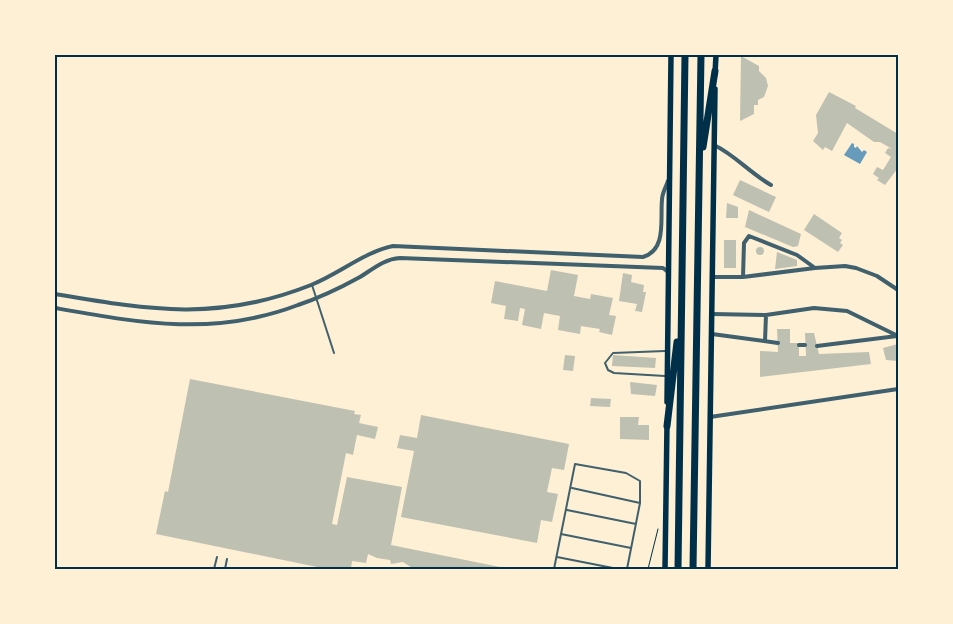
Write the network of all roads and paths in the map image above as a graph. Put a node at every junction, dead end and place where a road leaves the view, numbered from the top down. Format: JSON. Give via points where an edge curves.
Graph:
{"nodes":[{"id":1,"x":672,"y":55,"type":"edge"},
{"id":2,"x":685,"y":55,"type":"edge"},
{"id":3,"x":701,"y":55,"type":"edge"},
{"id":4,"x":716,"y":55,"type":"edge"},
{"id":5,"x":715,"y":70,"type":"junction"},
{"id":6,"x":714,"y":145,"type":"junction"},
{"id":7,"x":699,"y":172,"type":"junction"},
{"id":8,"x":670,"y":174,"type":"junction"},
{"id":9,"x":771,"y":185,"type":"dead end"},
{"id":10,"x":815,"y":268,"type":"junction"},
{"id":11,"x":668,"y":275,"type":"junction"},
{"id":12,"x":713,"y":277,"type":"junction"},
{"id":13,"x":743,"y":277,"type":"junction"},
{"id":14,"x":312,"y":285,"type":"junction"},
{"id":15,"x":898,"y":290,"type":"edge"},
{"id":16,"x":55,"y":294,"type":"edge"},
{"id":17,"x":318,"y":297,"type":"junction"},
{"id":18,"x":55,"y":308,"type":"edge"},
{"id":19,"x":682,"y":310,"type":"junction"},
{"id":20,"x":712,"y":314,"type":"junction"},
{"id":21,"x":766,"y":315,"type":"junction"},
{"id":22,"x":712,"y":334,"type":"junction"},
{"id":23,"x":898,"y":336,"type":"edge"},
{"id":24,"x":765,"y":341,"type":"junction"},
{"id":25,"x":778,"y":343,"type":"dead end"},
{"id":26,"x":800,"y":345,"type":"dead end"},
{"id":27,"x":805,"y":345,"type":"dead end"},
{"id":28,"x":817,"y":346,"type":"dead end"},
{"id":29,"x":668,"y":350,"type":"junction"},
{"id":30,"x":334,"y":353,"type":"dead end"},
{"id":31,"x":667,"y":376,"type":"junction"},
{"id":32,"x":898,"y":388,"type":"edge"},
{"id":33,"x":710,"y":417,"type":"junction"},
{"id":34,"x":667,"y":426,"type":"junction"},
{"id":35,"x":570,"y":487,"type":"junction"},
{"id":36,"x":640,"y":502,"type":"junction"},
{"id":37,"x":566,"y":510,"type":"junction"},
{"id":38,"x":636,"y":524,"type":"junction"},
{"id":39,"x":658,"y":527,"type":"dead end"},
{"id":40,"x":561,"y":534,"type":"junction"},
{"id":41,"x":631,"y":548,"type":"junction"},
{"id":42,"x":217,"y":557,"type":"dead end"},
{"id":43,"x":557,"y":557,"type":"junction"},
{"id":44,"x":227,"y":559,"type":"dead end"},
{"id":45,"x":214,"y":569,"type":"edge"},
{"id":46,"x":225,"y":569,"type":"edge"},
{"id":47,"x":554,"y":569,"type":"edge"},
{"id":48,"x":618,"y":569,"type":"edge"},
{"id":49,"x":627,"y":569,"type":"edge"},
{"id":50,"x":648,"y":569,"type":"edge"},
{"id":51,"x":665,"y":569,"type":"edge"},
{"id":52,"x":678,"y":569,"type":"edge"},
{"id":53,"x":693,"y":569,"type":"edge"},
{"id":54,"x":708,"y":569,"type":"edge"}],
"edges":[{"from":1,"to":8,"type":"main road"},
{"from":2,"to":19,"type":"highway"},
{"from":3,"to":7,"type":"highway"},
{"from":4,"to":5,"type":"main road"},
{"from":5,"to":6,"type":"main road"},
{"from":5,"to":7,"type":"highway"},
{"from":6,"to":9,"type":"street","via":[[727,151],[754,176]]},
{"from":6,"to":12,"type":"main road"},
{"from":7,"to":53,"type":"highway"},
{"from":8,"to":11,"type":"main road"},
{"from":8,"to":14,"type":"street","via":[[662,197],[660,241],[646,256],[393,246],[376,251]]},
{"from":10,"to":13,"type":"street"},
{"from":10,"to":13,"type":"street","via":[[797,255],[749,236],[744,243]]},
{"from":10,"to":15,"type":"street","via":[[856,268],[877,276]]},
{"from":11,"to":17,"type":"street","via":[[663,268],[400,258],[384,262]]},
{"from":11,"to":29,"type":"main road"},
{"from":12,"to":13,"type":"street"},
{"from":12,"to":20,"type":"main road"},
{"from":14,"to":16,"type":"street","via":[[271,298],[207,310],[143,309]]},
{"from":14,"to":17,"type":"lane"},
{"from":17,"to":18,"type":"street","via":[[241,321],[208,325],[141,323]]},
{"from":17,"to":30,"type":"lane"},
{"from":19,"to":34,"type":"highway"},
{"from":19,"to":52,"type":"highway"},
{"from":20,"to":21,"type":"street"},
{"from":20,"to":22,"type":"main road"},
{"from":21,"to":23,"type":"street","via":[[814,308],[847,311]]},
{"from":21,"to":24,"type":"street"},
{"from":22,"to":24,"type":"street"},
{"from":22,"to":33,"type":"main road"},
{"from":23,"to":28,"type":"street"},
{"from":24,"to":25,"type":"street"},
{"from":26,"to":27,"type":"street"},
{"from":29,"to":31,"type":"main road"},
{"from":29,"to":31,"type":"lane","via":[[613,353],[606,364],[614,373]]},
{"from":31,"to":34,"type":"main road"},
{"from":32,"to":33,"type":"street"},
{"from":33,"to":54,"type":"main road"},
{"from":34,"to":51,"type":"main road"},
{"from":35,"to":36,"type":"lane"},
{"from":35,"to":36,"type":"lane","via":[[575,464],[626,473],[640,481]]},
{"from":35,"to":37,"type":"lane"},
{"from":36,"to":38,"type":"lane"},
{"from":37,"to":38,"type":"lane"},
{"from":37,"to":40,"type":"lane"},
{"from":38,"to":41,"type":"lane"},
{"from":39,"to":50,"type":"path"},
{"from":40,"to":41,"type":"lane"},
{"from":40,"to":43,"type":"lane"},
{"from":41,"to":49,"type":"lane"},
{"from":42,"to":45,"type":"lane"},
{"from":43,"to":47,"type":"lane"},
{"from":43,"to":48,"type":"lane"},
{"from":44,"to":46,"type":"lane"}]}
